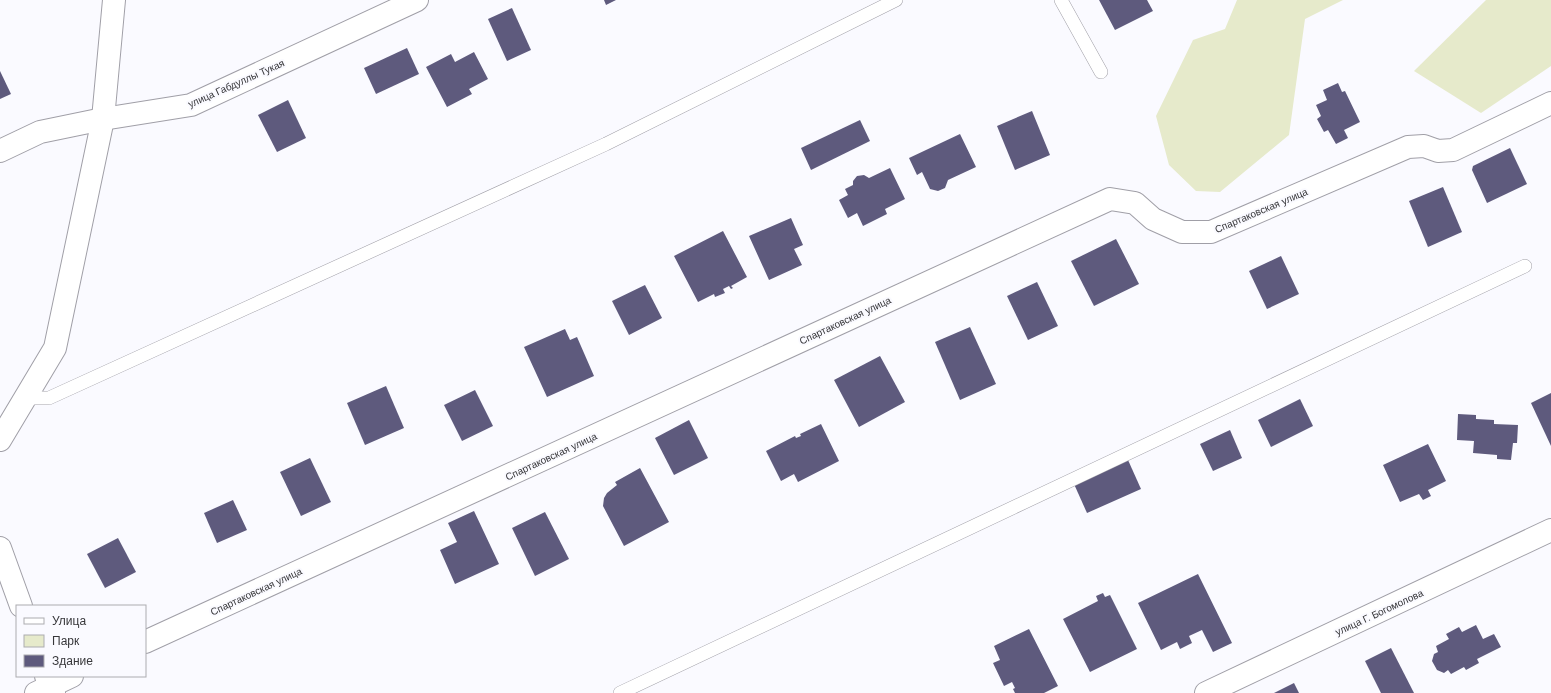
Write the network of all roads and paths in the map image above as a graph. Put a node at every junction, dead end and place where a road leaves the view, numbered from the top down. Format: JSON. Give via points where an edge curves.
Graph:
{"nodes":[{"id":1,"x":114,"y":0,"type":"edge"},
{"id":2,"x":417,"y":0,"type":"edge"},
{"id":3,"x":896,"y":0,"type":"edge"},
{"id":4,"x":1061,"y":0,"type":"edge"},
{"id":5,"x":1101,"y":72,"type":"dead end"},
{"id":6,"x":1551,"y":103,"type":"edge"},
{"id":7,"x":103,"y":119,"type":"junction"},
{"id":8,"x":0,"y":150,"type":"edge"},
{"id":9,"x":1525,"y":266,"type":"dead end"},
{"id":10,"x":24,"y":398,"type":"junction"},
{"id":11,"x":0,"y":440,"type":"edge"},
{"id":12,"x":1551,"y":530,"type":"edge"},
{"id":13,"x":0,"y":548,"type":"edge"},
{"id":14,"x":20,"y":605,"type":"edge"},
{"id":15,"x":146,"y":642,"type":"edge"},
{"id":16,"x":70,"y":677,"type":"edge"},
{"id":17,"x":47,"y":687,"type":"edge"},
{"id":18,"x":620,"y":693,"type":"edge"},
{"id":19,"x":1206,"y":693,"type":"edge"}],
"edges":[{"from":1,"to":7,"type":"street"},
{"from":2,"to":7,"type":"street","name":"улица Габдуллы Тукая","via":[[191,104]]},
{"from":3,"to":10,"type":"lane","via":[[606,144],[49,398]]},
{"from":4,"to":5,"type":"lane"},
{"from":6,"to":15,"type":"street","name":"Спартаковская улица","via":[[1453,150],[1438,151],[1424,146],[1408,147],[1211,232],[1182,232],[1153,219],[1135,203],[1110,198]]},
{"from":7,"to":8,"type":"street","name":"улица Габдуллы Тукая","via":[[40,132]]},
{"from":7,"to":10,"type":"street","via":[[55,348]]},
{"from":9,"to":18,"type":"lane"},
{"from":10,"to":11,"type":"street"},
{"from":12,"to":19,"type":"street","name":"улица Г. Богомолова"},
{"from":13,"to":14,"type":"street"},
{"from":16,"to":17,"type":"street"}]}
